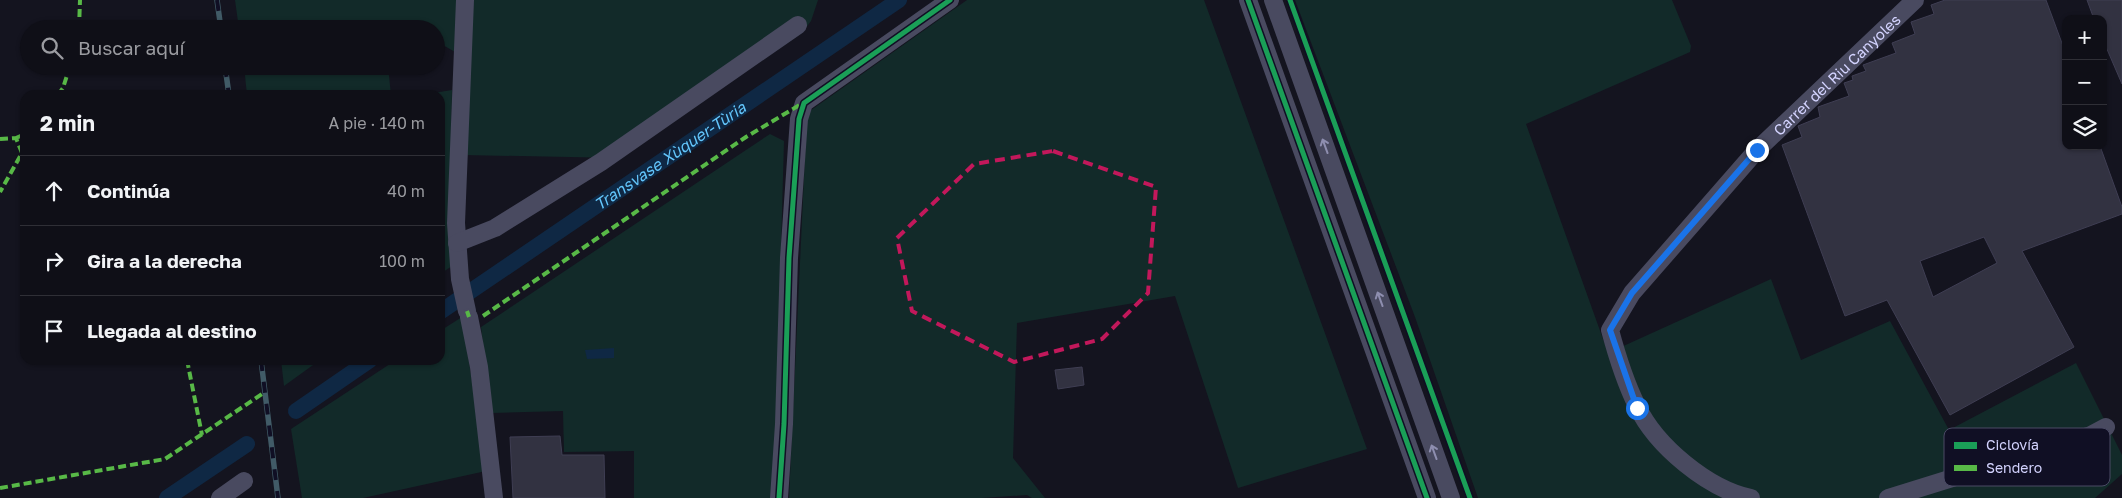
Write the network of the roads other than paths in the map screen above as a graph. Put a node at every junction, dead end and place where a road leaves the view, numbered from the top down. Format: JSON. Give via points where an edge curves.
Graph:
{"nodes":[{"id":1,"x":465,"y":0,"type":"edge"},
{"id":2,"x":950,"y":0,"type":"edge"},
{"id":3,"x":1248,"y":0,"type":"edge"},
{"id":4,"x":1273,"y":0,"type":"edge"},
{"id":5,"x":1915,"y":0,"type":"edge"},
{"id":6,"x":798,"y":25,"type":"dead end"},
{"id":7,"x":457,"y":243,"type":"junction"},
{"id":8,"x":244,"y":481,"type":"dead end"},
{"id":9,"x":1944,"y":481,"type":"edge"},
{"id":10,"x":220,"y":498,"type":"edge"},
{"id":11,"x":494,"y":498,"type":"edge"},
{"id":12,"x":779,"y":498,"type":"edge"},
{"id":13,"x":1427,"y":498,"type":"edge"},
{"id":14,"x":1451,"y":498,"type":"edge"},
{"id":15,"x":1751,"y":498,"type":"edge"},
{"id":16,"x":1888,"y":498,"type":"edge"}],
"edges":[{"from":1,"to":7,"type":"street"},
{"from":2,"to":12,"type":"street","via":[[804,102],[799,119],[789,258]]},
{"from":3,"to":13,"type":"street"},
{"from":14,"to":4,"type":"street","one_way":true},
{"from":5,"to":15,"type":"street","name":"Carrer del Riu Canyoles","via":[[1757,150],[1632,293],[1610,330],[1637,408],[1663,445],[1698,474],[1738,495]]},
{"from":6,"to":7,"type":"street","via":[[601,162],[495,228]]},
{"from":7,"to":11,"type":"street","via":[[460,279],[479,367]]},
{"from":8,"to":10,"type":"street"},
{"from":9,"to":16,"type":"street"}]}
